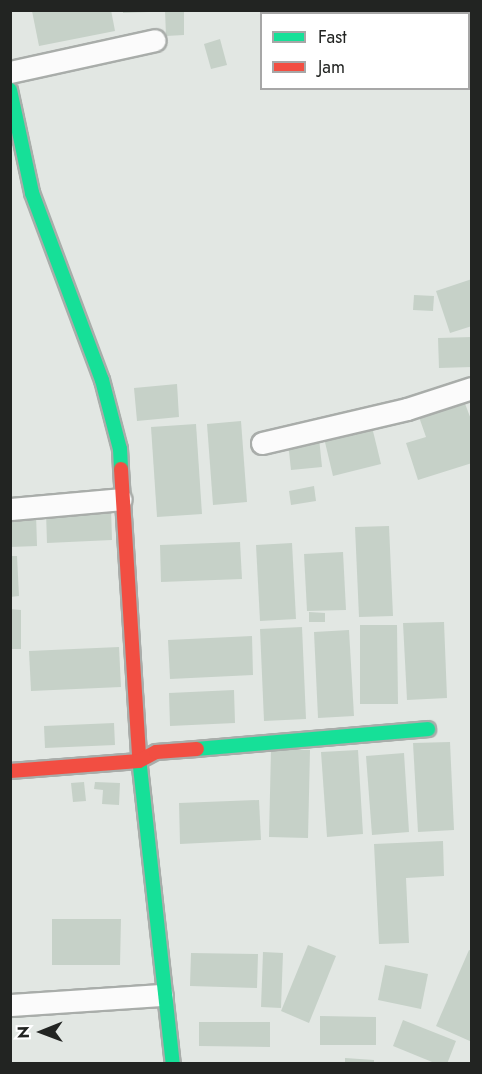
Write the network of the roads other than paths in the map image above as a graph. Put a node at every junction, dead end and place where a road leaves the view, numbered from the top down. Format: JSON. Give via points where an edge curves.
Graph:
{"nodes":[{"id":1,"x":156,"y":39,"type":"dead end"},
{"id":2,"x":10,"y":72,"type":"edge"},
{"id":3,"x":10,"y":90,"type":"edge"},
{"id":4,"x":16,"y":153,"type":"edge"},
{"id":5,"x":471,"y":388,"type":"edge"},
{"id":6,"x":262,"y":443,"type":"dead end"},
{"id":7,"x":121,"y":499,"type":"junction"},
{"id":8,"x":10,"y":509,"type":"edge"},
{"id":9,"x":428,"y":729,"type":"dead end"},
{"id":10,"x":139,"y":761,"type":"junction"},
{"id":11,"x":10,"y":771,"type":"edge"},
{"id":12,"x":162,"y":995,"type":"junction"},
{"id":13,"x":10,"y":1005,"type":"edge"},
{"id":14,"x":173,"y":1064,"type":"edge"}],
"edges":[{"from":1,"to":2,"type":"street"},
{"from":3,"to":4,"type":"street"},
{"from":4,"to":7,"type":"street","via":[[102,380],[120,449]]},
{"from":5,"to":6,"type":"street","via":[[406,409]]},
{"from":7,"to":8,"type":"street"},
{"from":7,"to":10,"type":"street"},
{"from":9,"to":10,"type":"street","via":[[156,752]]},
{"from":10,"to":11,"type":"street"},
{"from":10,"to":12,"type":"street"},
{"from":12,"to":13,"type":"street"},
{"from":12,"to":14,"type":"street"}]}
